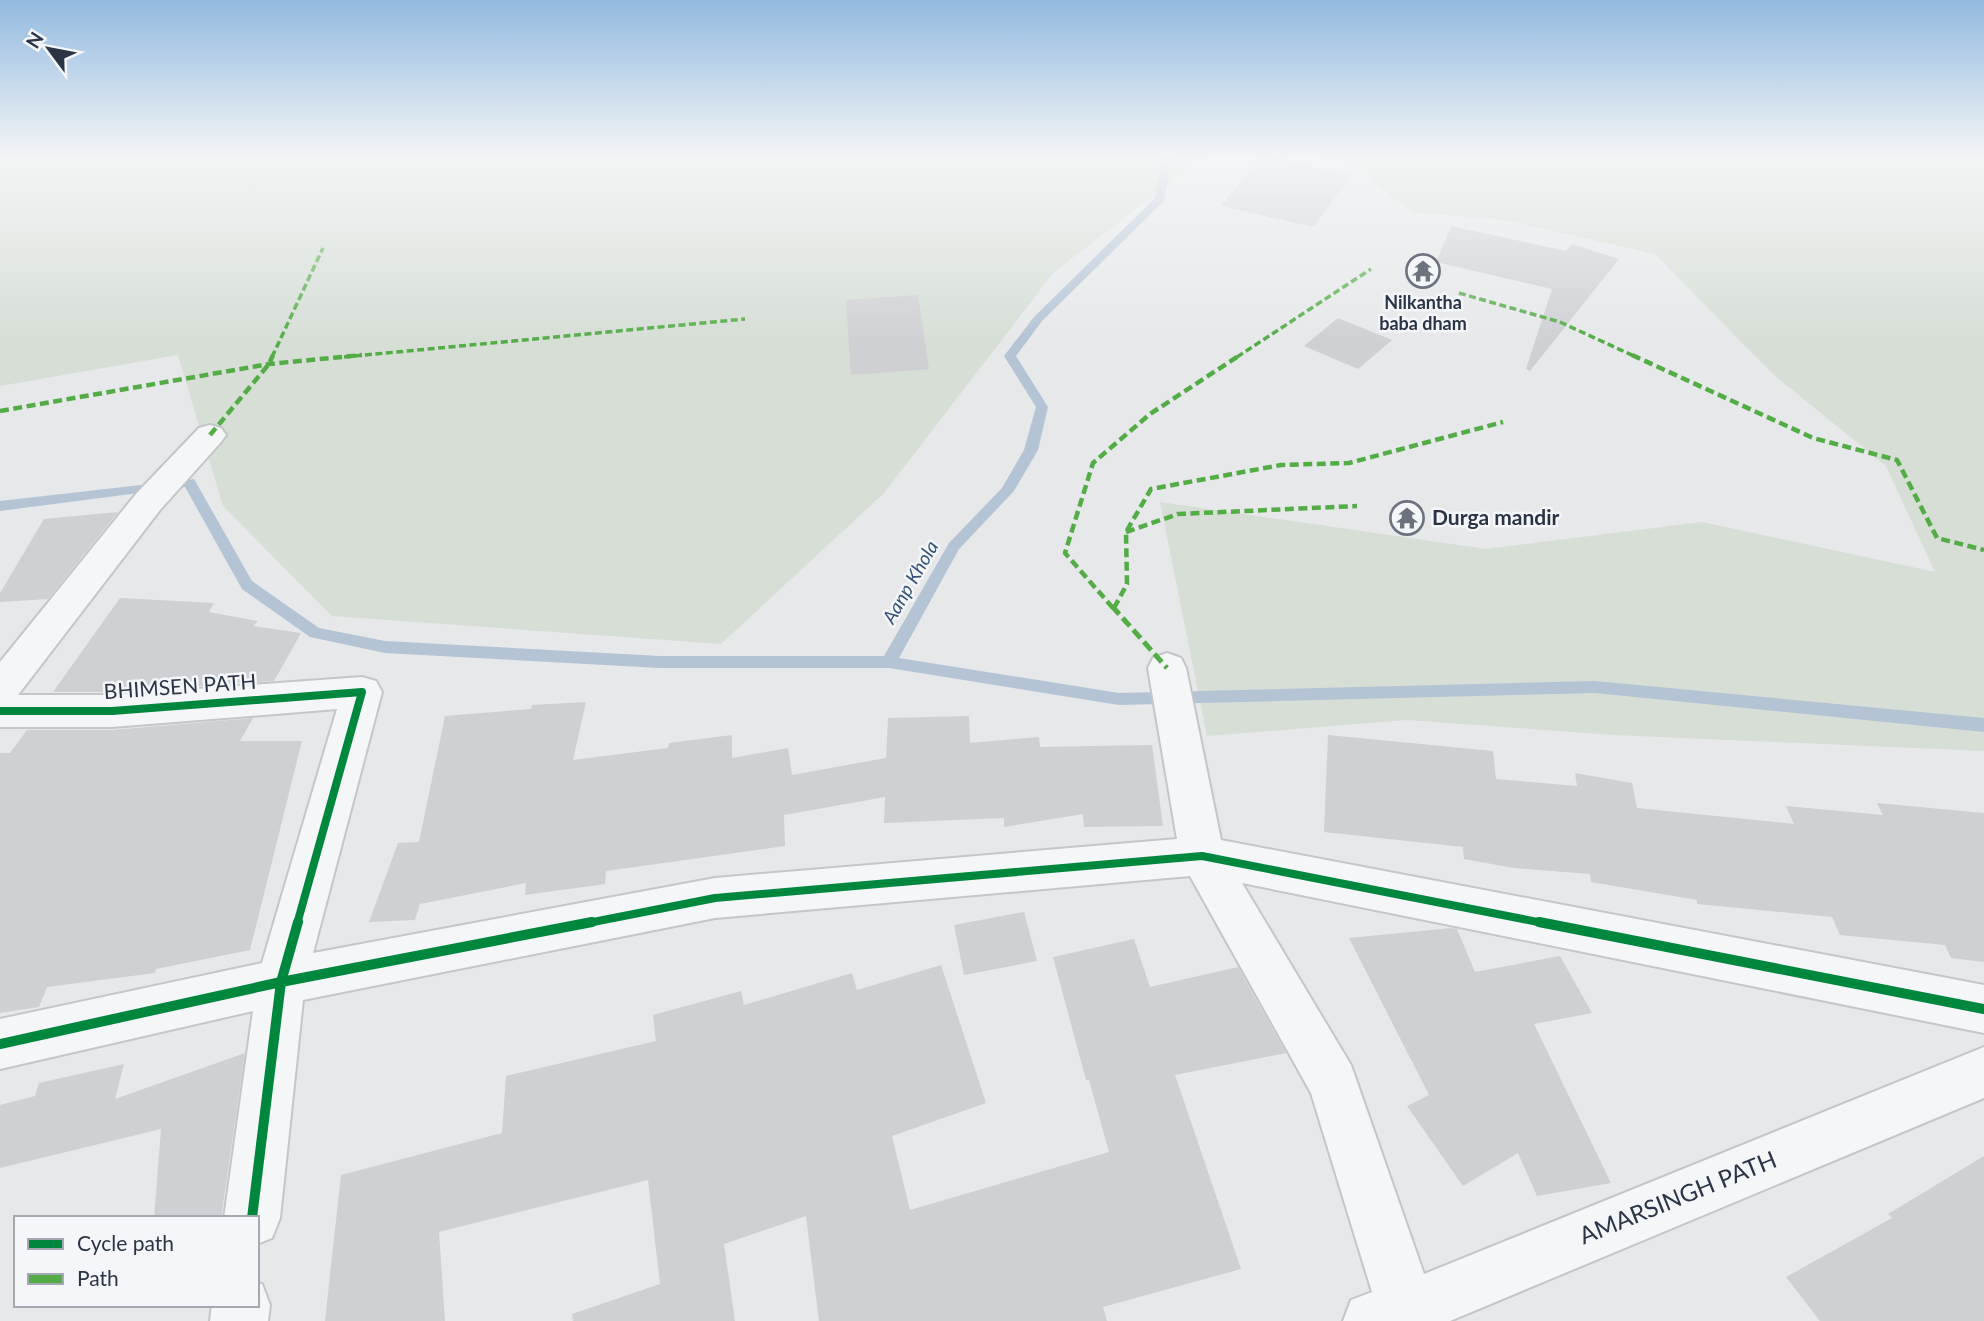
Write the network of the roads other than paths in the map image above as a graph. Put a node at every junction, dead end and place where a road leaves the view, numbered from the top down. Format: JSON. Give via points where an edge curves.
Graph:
{"nodes":[{"id":1,"x":210,"y":435,"type":"dead end"},
{"id":2,"x":1167,"y":668,"type":"dead end"},
{"id":3,"x":0,"y":690,"type":"edge"},
{"id":4,"x":0,"y":711,"type":"edge"},
{"id":5,"x":1202,"y":856,"type":"junction"},
{"id":6,"x":281,"y":982,"type":"junction"},
{"id":7,"x":1984,"y":1009,"type":"edge"},
{"id":8,"x":0,"y":1044,"type":"edge"},
{"id":9,"x":1984,"y":1072,"type":"edge"},
{"id":10,"x":251,"y":1216,"type":"edge"},
{"id":11,"x":1397,"y":1318,"type":"edge"}],
"edges":[{"from":1,"to":3,"type":"street","via":[[148,502]]},
{"from":2,"to":5,"type":"street"},
{"from":4,"to":6,"type":"street","name":"BHIMSEN PATH","via":[[112,711],[362,692]]},
{"from":5,"to":6,"type":"street","via":[[715,898]]},
{"from":5,"to":7,"type":"street"},
{"from":5,"to":11,"type":"street","via":[[1333,1083]]},
{"from":6,"to":8,"type":"street"},
{"from":6,"to":10,"type":"street"},
{"from":9,"to":11,"type":"street","name":"AMARSINGH PATH"}]}
